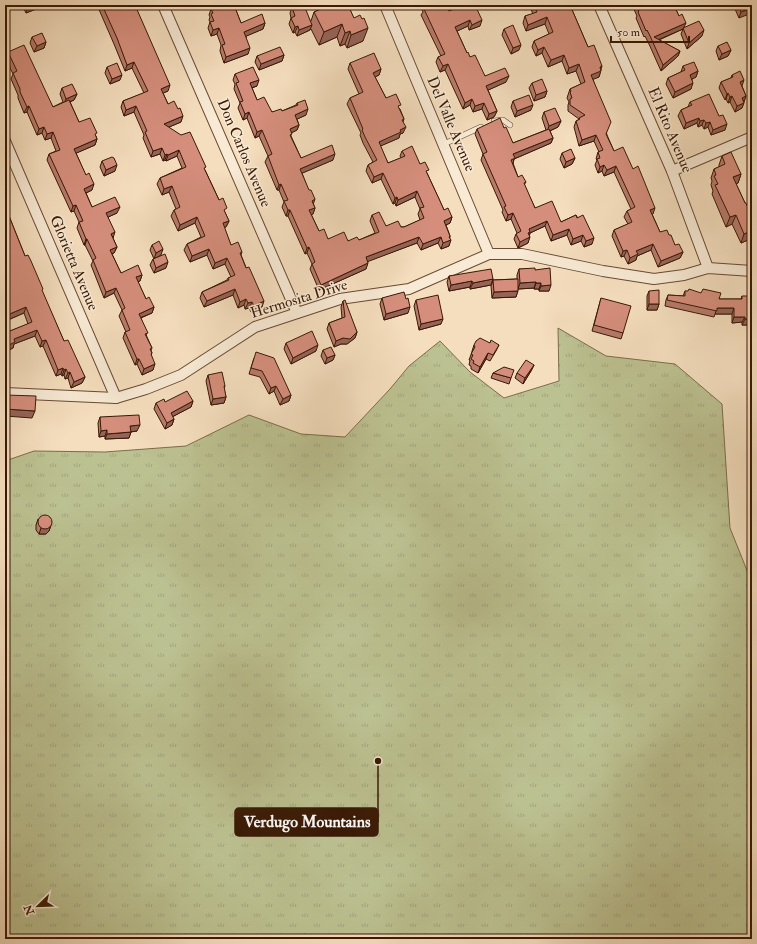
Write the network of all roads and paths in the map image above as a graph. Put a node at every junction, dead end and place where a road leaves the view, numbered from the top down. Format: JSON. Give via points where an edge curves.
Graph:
{"nodes":[{"id":1,"x":163,"y":5,"type":"edge"},
{"id":2,"x":385,"y":5,"type":"edge"},
{"id":3,"x":599,"y":5,"type":"edge"},
{"id":4,"x":491,"y":123,"type":"edge"},
{"id":5,"x":510,"y":125,"type":"dead end"},
{"id":6,"x":484,"y":126,"type":"edge"},
{"id":7,"x":752,"y":137,"type":"edge"},
{"id":8,"x":5,"y":141,"type":"edge"},
{"id":9,"x":444,"y":144,"type":"junction"},
{"id":10,"x":672,"y":171,"type":"junction"},
{"id":11,"x":489,"y":254,"type":"junction"},
{"id":12,"x":708,"y":268,"type":"junction"},
{"id":13,"x":752,"y":271,"type":"edge"},
{"id":14,"x":296,"y":313,"type":"junction"},
{"id":15,"x":5,"y":393,"type":"edge"},
{"id":16,"x":116,"y":398,"type":"junction"}],
"edges":[{"from":1,"to":14,"type":"street","name":"Don Carlos Avenue"},
{"from":2,"to":9,"type":"street","name":"Del Valle Avenue"},
{"from":3,"to":10,"type":"street","name":"El Rito Avenue"},
{"from":4,"to":5,"type":"lane","via":[[503,120]]},
{"from":6,"to":9,"type":"lane"},
{"from":7,"to":10,"type":"street"},
{"from":8,"to":16,"type":"street","name":"Glorietta Avenue"},
{"from":9,"to":11,"type":"street","name":"Del Valle Avenue"},
{"from":10,"to":12,"type":"street","name":"El Rito Avenue"},
{"from":11,"to":12,"type":"street","name":"Hermosita Drive","via":[[522,254],[654,279],[684,275]]},
{"from":11,"to":14,"type":"street","name":"Hermosita Drive","via":[[409,289],[340,299]]},
{"from":12,"to":13,"type":"street","name":"Hermosita Drive"},
{"from":14,"to":16,"type":"street","name":"Hermosita Drive","via":[[255,327],[181,375]]},
{"from":15,"to":16,"type":"street","name":"Hermosita Drive"}]}
